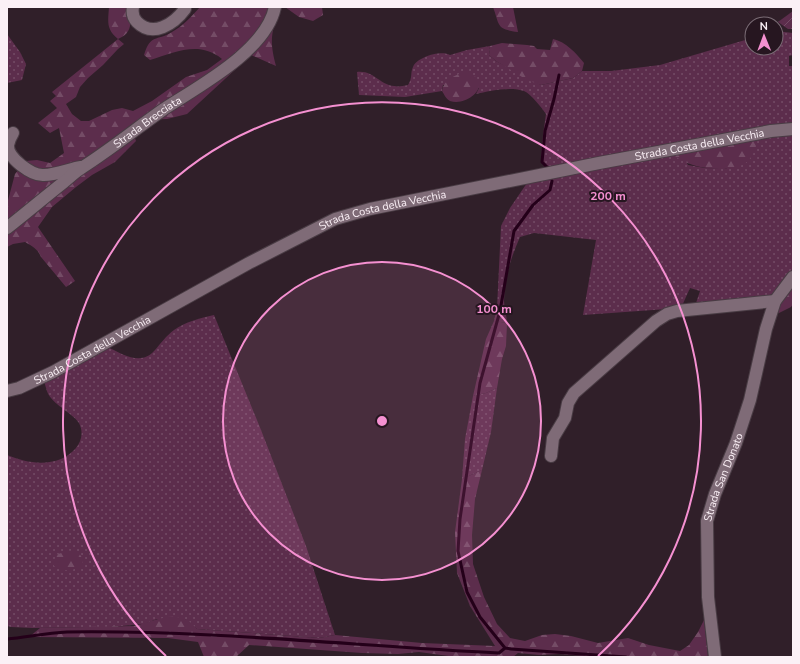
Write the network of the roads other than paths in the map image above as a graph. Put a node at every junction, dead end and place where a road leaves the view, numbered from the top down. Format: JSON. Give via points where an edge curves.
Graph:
{"nodes":[{"id":1,"x":133,"y":7,"type":"edge"},
{"id":2,"x":185,"y":7,"type":"edge"},
{"id":3,"x":275,"y":7,"type":"edge"},
{"id":4,"x":793,"y":129,"type":"edge"},
{"id":5,"x":13,"y":133,"type":"dead end"},
{"id":6,"x":82,"y":167,"type":"junction"},
{"id":7,"x":7,"y":228,"type":"edge"},
{"id":8,"x":793,"y":277,"type":"edge"},
{"id":9,"x":775,"y":301,"type":"junction"},
{"id":10,"x":7,"y":391,"type":"edge"},
{"id":11,"x":551,"y":456,"type":"dead end"},
{"id":12,"x":715,"y":657,"type":"edge"}],
"edges":[{"from":1,"to":2,"type":"street","via":[[134,19],[149,30],[159,29],[170,23],[180,16]]},
{"from":3,"to":6,"type":"street","name":"Strada Brecciata","via":[[272,20],[245,52],[217,75]]},
{"from":4,"to":10,"type":"street","name":"Strada Costa della Vecchia","via":[[592,165],[370,209],[335,219],[249,263],[53,372]]},
{"from":5,"to":6,"type":"street","via":[[8,144],[9,150],[23,167],[36,174],[43,175]]},
{"from":6,"to":7,"type":"street","name":"Strada Brecciata"},
{"from":8,"to":9,"type":"street","name":"Strada San Donato"},
{"from":9,"to":11,"type":"street","via":[[666,314],[574,393],[568,403],[565,418],[553,438]]},
{"from":9,"to":12,"type":"street","name":"Strada San Donato","via":[[750,400],[707,522],[708,597]]}]}
